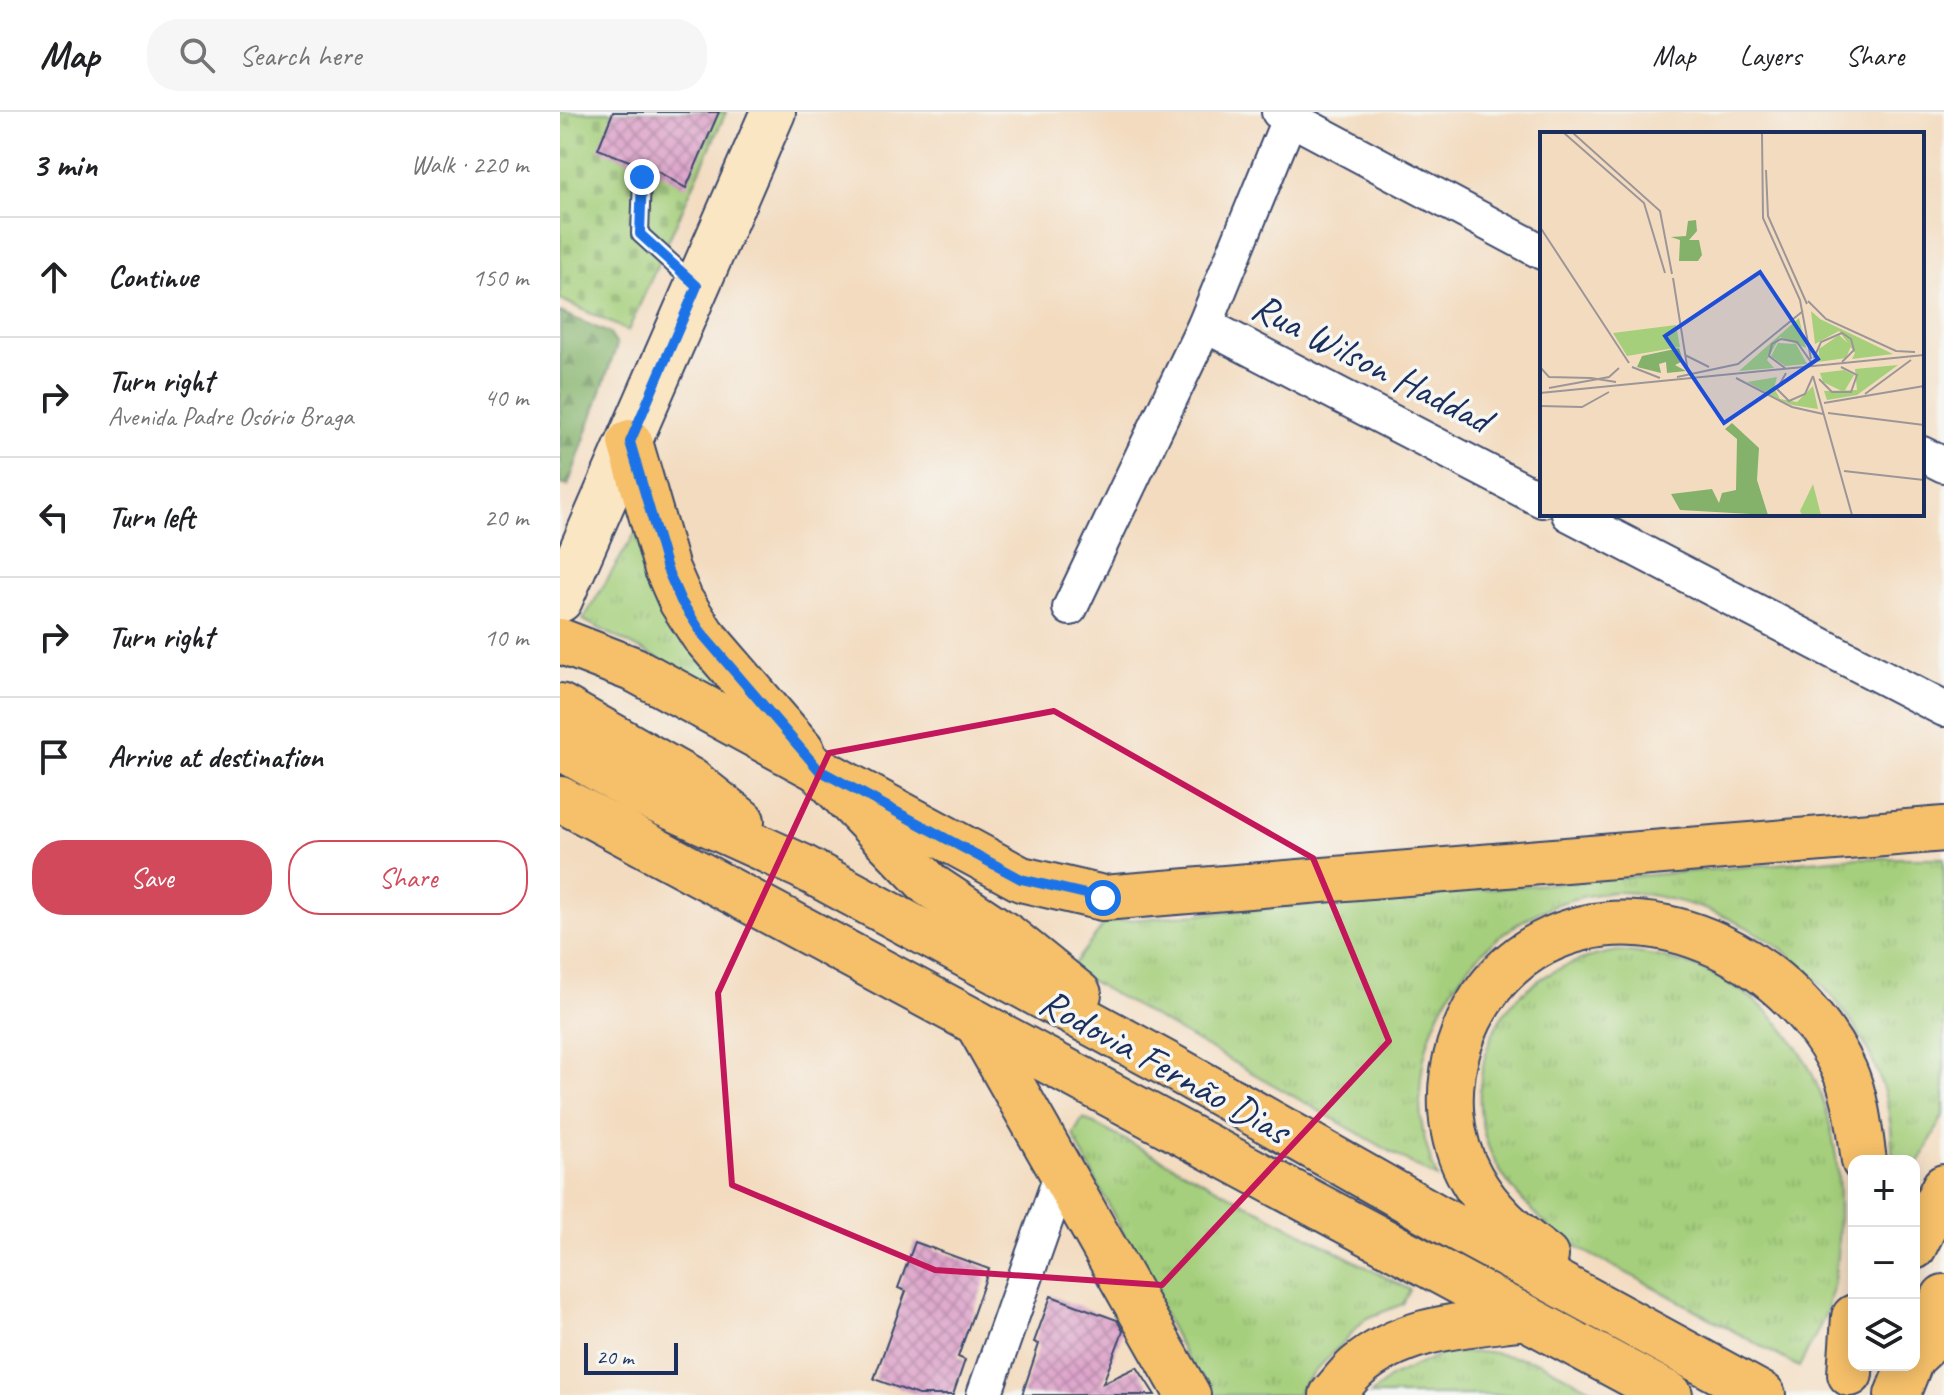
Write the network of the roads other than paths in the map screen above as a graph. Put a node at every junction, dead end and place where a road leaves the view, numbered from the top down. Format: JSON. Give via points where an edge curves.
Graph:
{"nodes":[{"id":1,"x":773,"y":112,"type":"edge"},
{"id":2,"x":1287,"y":114,"type":"edge"},
{"id":3,"x":642,"y":177,"type":"dead end"},
{"id":4,"x":1540,"y":251,"type":"edge"},
{"id":5,"x":697,"y":286,"type":"junction"},
{"id":6,"x":1205,"y":325,"type":"junction"},
{"id":7,"x":630,"y":442,"type":"junction"},
{"id":8,"x":1924,"y":455,"type":"edge"},
{"id":9,"x":1944,"y":465,"type":"edge"},
{"id":10,"x":1540,"y":499,"type":"edge"},
{"id":11,"x":1573,"y":516,"type":"edge"},
{"id":12,"x":560,"y":600,"type":"edge"},
{"id":13,"x":1070,"y":608,"type":"dead end"},
{"id":14,"x":560,"y":641,"type":"edge"},
{"id":15,"x":560,"y":706,"type":"edge"},
{"id":16,"x":1944,"y":709,"type":"edge"},
{"id":17,"x":560,"y":747,"type":"edge"},
{"id":18,"x":819,"y":770,"type":"junction"},
{"id":19,"x":560,"y":799,"type":"edge"},
{"id":20,"x":1944,"y":829,"type":"edge"},
{"id":21,"x":801,"y":866,"type":"junction"},
{"id":22,"x":977,"y":1023,"type":"junction"},
{"id":23,"x":1165,"y":1063,"type":"junction"},
{"id":24,"x":1863,"y":1155,"type":"edge"},
{"id":25,"x":1062,"y":1173,"type":"junction"},
{"id":26,"x":1944,"y":1187,"type":"edge"},
{"id":27,"x":1920,"y":1235,"type":"edge"},
{"id":28,"x":1944,"y":1297,"type":"edge"},
{"id":29,"x":1526,"y":1317,"type":"junction"},
{"id":30,"x":1944,"y":1328,"type":"edge"},
{"id":31,"x":1920,"y":1343,"type":"edge"},
{"id":32,"x":1920,"y":1350,"type":"edge"},
{"id":33,"x":1698,"y":1361,"type":"junction"},
{"id":34,"x":1907,"y":1371,"type":"edge"},
{"id":35,"x":984,"y":1395,"type":"edge"},
{"id":36,"x":1188,"y":1395,"type":"edge"},
{"id":37,"x":1332,"y":1395,"type":"edge"},
{"id":38,"x":1670,"y":1395,"type":"edge"},
{"id":39,"x":1763,"y":1395,"type":"edge"},
{"id":40,"x":1897,"y":1395,"type":"edge"}],
"edges":[{"from":1,"to":5,"type":"street"},
{"from":2,"to":4,"type":"street"},
{"from":2,"to":6,"type":"street"},
{"from":3,"to":5,"type":"lane","via":[[640,234]]},
{"from":5,"to":7,"type":"street"},
{"from":6,"to":10,"type":"street","name":"Rua Wilson Haddad"},
{"from":6,"to":13,"type":"street"},
{"from":7,"to":12,"type":"street"},
{"from":7,"to":18,"type":"main road","via":[[681,601],[703,635]]},
{"from":8,"to":9,"type":"street"},
{"from":11,"to":16,"type":"street"},
{"from":14,"to":18,"type":"main road","via":[[620,662]]},
{"from":15,"to":21,"type":"main road","via":[[690,780]]},
{"from":17,"to":21,"type":"main road","name":"Rodovia Fernão Dias","via":[[640,793]]},
{"from":18,"to":20,"type":"main road","via":[[1021,879],[1103,898]]},
{"from":18,"to":23,"type":"main road","via":[[930,885],[1007,936]]},
{"from":19,"to":22,"type":"main road","name":"Rodovia Fernão Dias"},
{"from":21,"to":23,"type":"main road","name":"Rodovia Fernão Dias"},
{"from":22,"to":25,"type":"main road"},
{"from":22,"to":29,"type":"main road","name":"Rodovia Fernão Dias"},
{"from":23,"to":33,"type":"main road","name":"Rodovia Fernão Dias"},
{"from":24,"to":33,"type":"main road","via":[[1845,1073],[1821,1030],[1778,984],[1748,961],[1703,939],[1655,926],[1616,923],[1579,929],[1521,957],[1484,993],[1465,1026],[1450,1102],[1469,1176],[1490,1208],[1522,1238]]},
{"from":25,"to":35,"type":"street"},
{"from":25,"to":36,"type":"main road"},
{"from":26,"to":27,"type":"main road"},
{"from":28,"to":31,"type":"main road"},
{"from":29,"to":37,"type":"main road","via":[[1424,1331],[1393,1343],[1357,1368]]},
{"from":29,"to":38,"type":"main road","name":"Rodovia Fernão Dias"},
{"from":30,"to":32,"type":"main road"},
{"from":33,"to":39,"type":"main road","name":"Rodovia Fernão Dias"},
{"from":34,"to":40,"type":"main road"}]}
